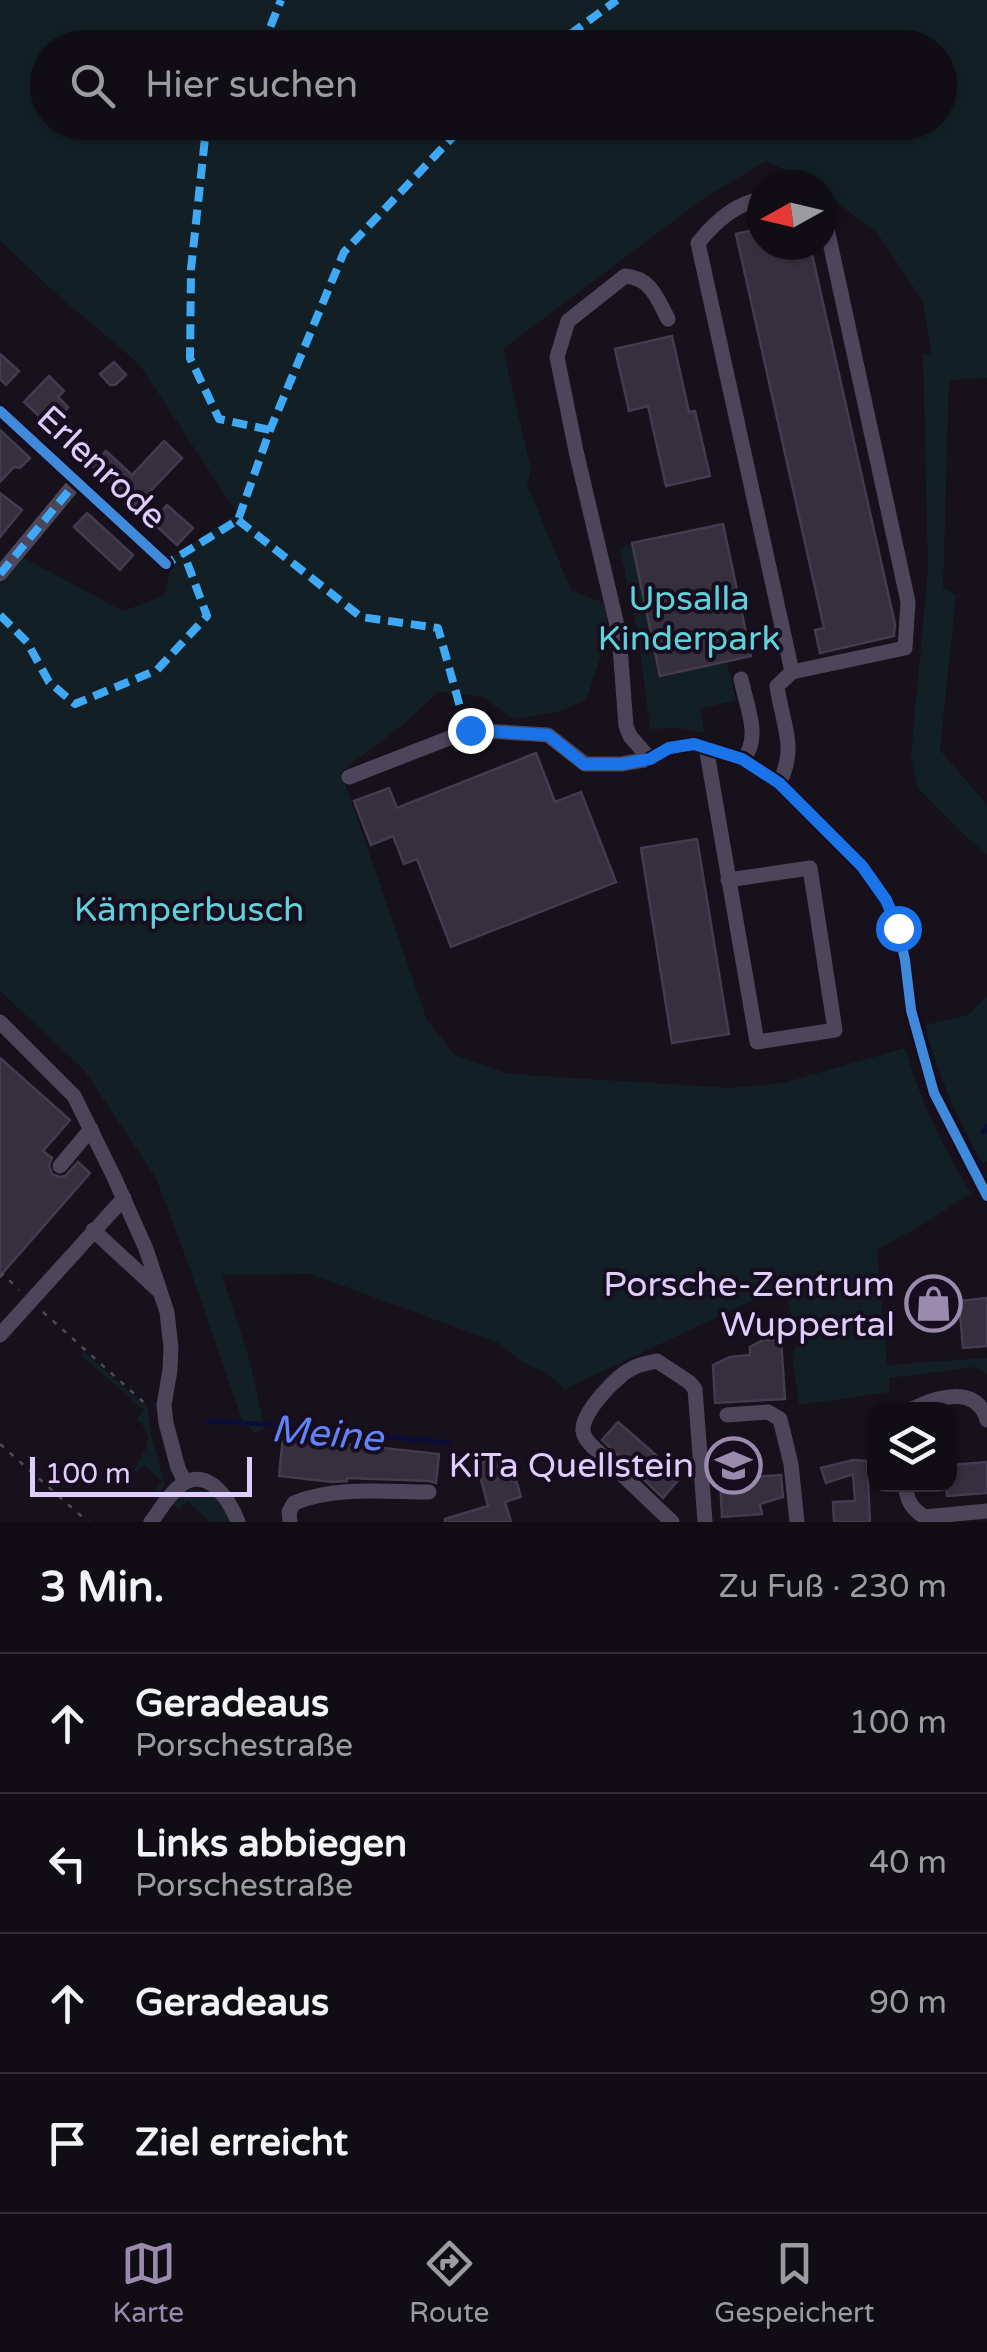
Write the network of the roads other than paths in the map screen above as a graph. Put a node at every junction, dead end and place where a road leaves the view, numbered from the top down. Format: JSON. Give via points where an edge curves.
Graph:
{"nodes":[{"id":1,"x":747,"y":202,"type":"edge"},
{"id":2,"x":834,"y":260,"type":"edge"},
{"id":3,"x":668,"y":319,"type":"dead end"},
{"id":4,"x":0,"y":410,"type":"edge"},
{"id":5,"x":77,"y":481,"type":"junction"},
{"id":6,"x":166,"y":564,"type":"dead end"},
{"id":7,"x":0,"y":574,"type":"edge"},
{"id":8,"x":792,"y":672,"type":"junction"},
{"id":9,"x":741,"y":680,"type":"dead end"},
{"id":10,"x":706,"y":747,"type":"junction"},
{"id":11,"x":650,"y":759,"type":"junction"},
{"id":12,"x":742,"y":759,"type":"junction"},
{"id":13,"x":349,"y":777,"type":"dead end"},
{"id":14,"x":779,"y":783,"type":"junction"},
{"id":15,"x":728,"y":880,"type":"junction"},
{"id":16,"x":0,"y":1022,"type":"edge"},
{"id":17,"x":90,"y":1130,"type":"junction"},
{"id":18,"x":60,"y":1166,"type":"dead end"},
{"id":19,"x":987,"y":1196,"type":"edge"},
{"id":20,"x":124,"y":1198,"type":"junction"},
{"id":21,"x":93,"y":1230,"type":"junction"},
{"id":22,"x":161,"y":1293,"type":"junction"},
{"id":23,"x":0,"y":1335,"type":"edge"},
{"id":24,"x":925,"y":1402,"type":"edge"},
{"id":25,"x":727,"y":1415,"type":"dead end"},
{"id":26,"x":987,"y":1420,"type":"edge"},
{"id":27,"x":185,"y":1482,"type":"junction"},
{"id":28,"x":428,"y":1492,"type":"dead end"},
{"id":29,"x":906,"y":1492,"type":"edge"},
{"id":30,"x":987,"y":1512,"type":"edge"},
{"id":31,"x":926,"y":1519,"type":"edge"},
{"id":32,"x":151,"y":1522,"type":"edge"},
{"id":33,"x":238,"y":1522,"type":"edge"},
{"id":34,"x":290,"y":1522,"type":"edge"},
{"id":35,"x":672,"y":1522,"type":"edge"},
{"id":36,"x":705,"y":1522,"type":"edge"},
{"id":37,"x":797,"y":1522,"type":"edge"}],
"edges":[{"from":1,"to":8,"type":"street","via":[[698,243]]},
{"from":2,"to":8,"type":"street","via":[[908,602],[905,648]]},
{"from":3,"to":11,"type":"street","via":[[645,282],[625,276],[568,322],[557,357],[620,634],[626,726]]},
{"from":4,"to":5,"type":"street","name":"Erlenrode"},
{"from":5,"to":6,"type":"street","name":"Erlenrode"},
{"from":5,"to":7,"type":"street"},
{"from":8,"to":14,"type":"street","via":[[778,686],[789,756]]},
{"from":9,"to":12,"type":"street","via":[[754,740]]},
{"from":10,"to":11,"type":"street","via":[[669,748]]},
{"from":10,"to":12,"type":"street"},
{"from":10,"to":15,"type":"street"},
{"from":11,"to":13,"type":"street","via":[[584,764],[548,735],[470,730]]},
{"from":12,"to":14,"type":"street"},
{"from":14,"to":19,"type":"street","via":[[862,866],[886,900],[934,1093]]},
{"from":15,"to":15,"type":"street","via":[[810,868],[835,1030],[757,1042]]},
{"from":16,"to":17,"type":"street","via":[[74,1096]]},
{"from":17,"to":18,"type":"street"},
{"from":17,"to":20,"type":"street"},
{"from":20,"to":21,"type":"street"},
{"from":20,"to":22,"type":"street"},
{"from":21,"to":22,"type":"street"},
{"from":21,"to":23,"type":"street"},
{"from":22,"to":27,"type":"street","via":[[171,1348],[166,1423]]},
{"from":24,"to":26,"type":"street","via":[[962,1396],[976,1401]]},
{"from":25,"to":37,"type":"street","via":[[768,1412],[780,1419]]},
{"from":27,"to":32,"type":"street"},
{"from":27,"to":33,"type":"street","via":[[215,1485]]},
{"from":28,"to":34,"type":"street","via":[[305,1498],[294,1502]]},
{"from":29,"to":31,"type":"street"},
{"from":30,"to":31,"type":"street"},
{"from":35,"to":36,"type":"street","via":[[584,1436],[586,1416],[610,1387],[630,1368],[657,1360],[695,1388]]}]}
